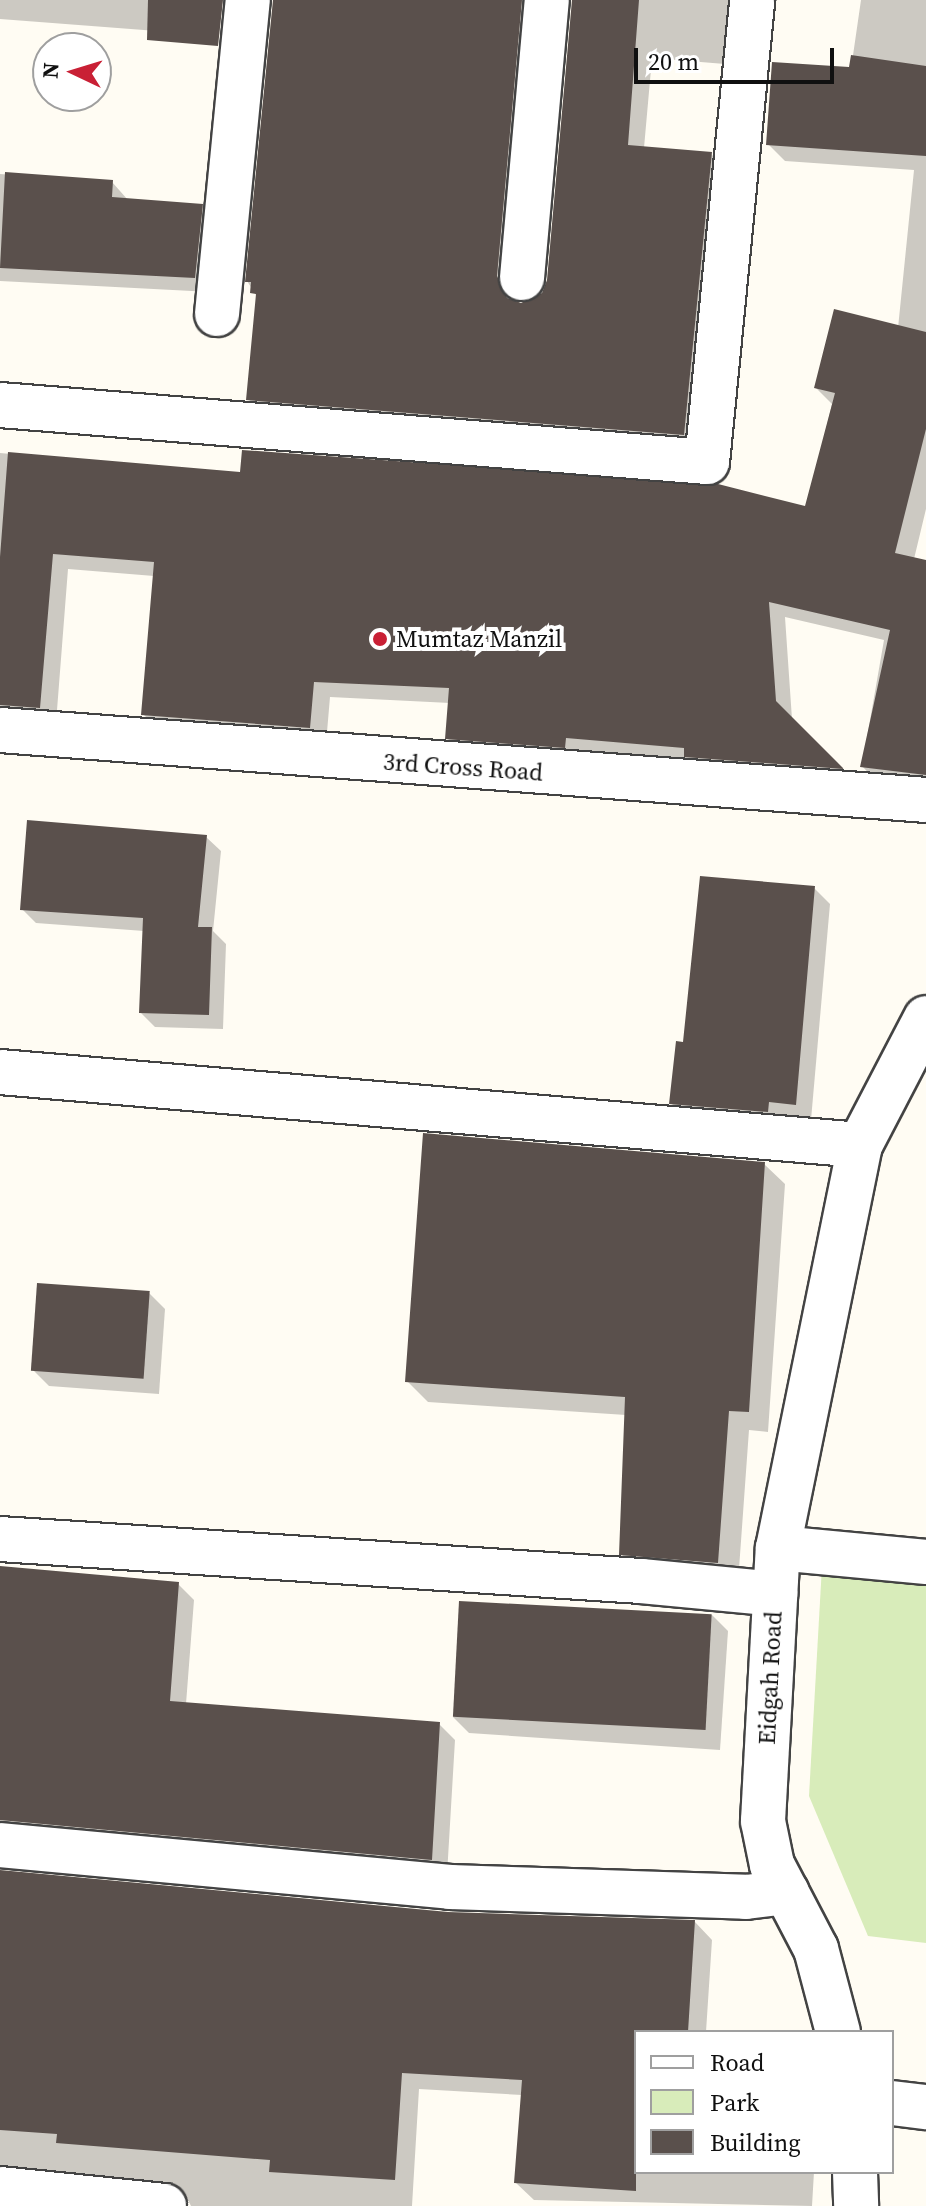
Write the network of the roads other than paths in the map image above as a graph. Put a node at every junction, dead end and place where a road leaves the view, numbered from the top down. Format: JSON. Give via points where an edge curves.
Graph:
{"nodes":[{"id":1,"x":248,"y":0,"type":"edge"},
{"id":2,"x":547,"y":0,"type":"edge"},
{"id":3,"x":752,"y":0,"type":"edge"},
{"id":4,"x":522,"y":278,"type":"dead end"},
{"id":5,"x":217,"y":314,"type":"dead end"},
{"id":6,"x":0,"y":405,"type":"edge"},
{"id":7,"x":0,"y":730,"type":"edge"},
{"id":8,"x":926,"y":800,"type":"edge"},
{"id":9,"x":924,"y":1025,"type":"edge"},
{"id":10,"x":0,"y":1072,"type":"edge"},
{"id":11,"x":860,"y":1145,"type":"junction"},
{"id":12,"x":0,"y":1539,"type":"edge"},
{"id":13,"x":778,"y":1548,"type":"junction"},
{"id":14,"x":926,"y":1562,"type":"edge"},
{"id":15,"x":775,"y":1594,"type":"junction"},
{"id":16,"x":0,"y":1845,"type":"edge"},
{"id":17,"x":787,"y":1892,"type":"junction"},
{"id":18,"x":837,"y":2030,"type":"edge"},
{"id":19,"x":894,"y":2103,"type":"edge"},
{"id":20,"x":926,"y":2107,"type":"edge"},
{"id":21,"x":855,"y":2174,"type":"edge"},
{"id":22,"x":0,"y":2189,"type":"edge"},
{"id":23,"x":164,"y":2206,"type":"edge"},
{"id":24,"x":856,"y":2206,"type":"edge"}],
"edges":[{"from":1,"to":5,"type":"street"},
{"from":2,"to":4,"type":"street"},
{"from":3,"to":6,"type":"street","via":[[707,462]]},
{"from":7,"to":8,"type":"street","name":"3rd Cross Road"},
{"from":9,"to":11,"type":"street","name":"Eidgah Road"},
{"from":10,"to":11,"type":"street"},
{"from":11,"to":13,"type":"street","name":"Eidgah Road"},
{"from":12,"to":15,"type":"street"},
{"from":13,"to":14,"type":"street"},
{"from":13,"to":15,"type":"street","name":"Eidgah Road"},
{"from":15,"to":17,"type":"street","name":"Eidgah Road","via":[[763,1821],[772,1865]]},
{"from":16,"to":17,"type":"street","via":[[450,1887],[746,1897]]},
{"from":17,"to":18,"type":"street","name":"Eidgah Road","via":[[816,1949]]},
{"from":19,"to":20,"type":"street"},
{"from":21,"to":24,"type":"street"},
{"from":22,"to":23,"type":"street"}]}
